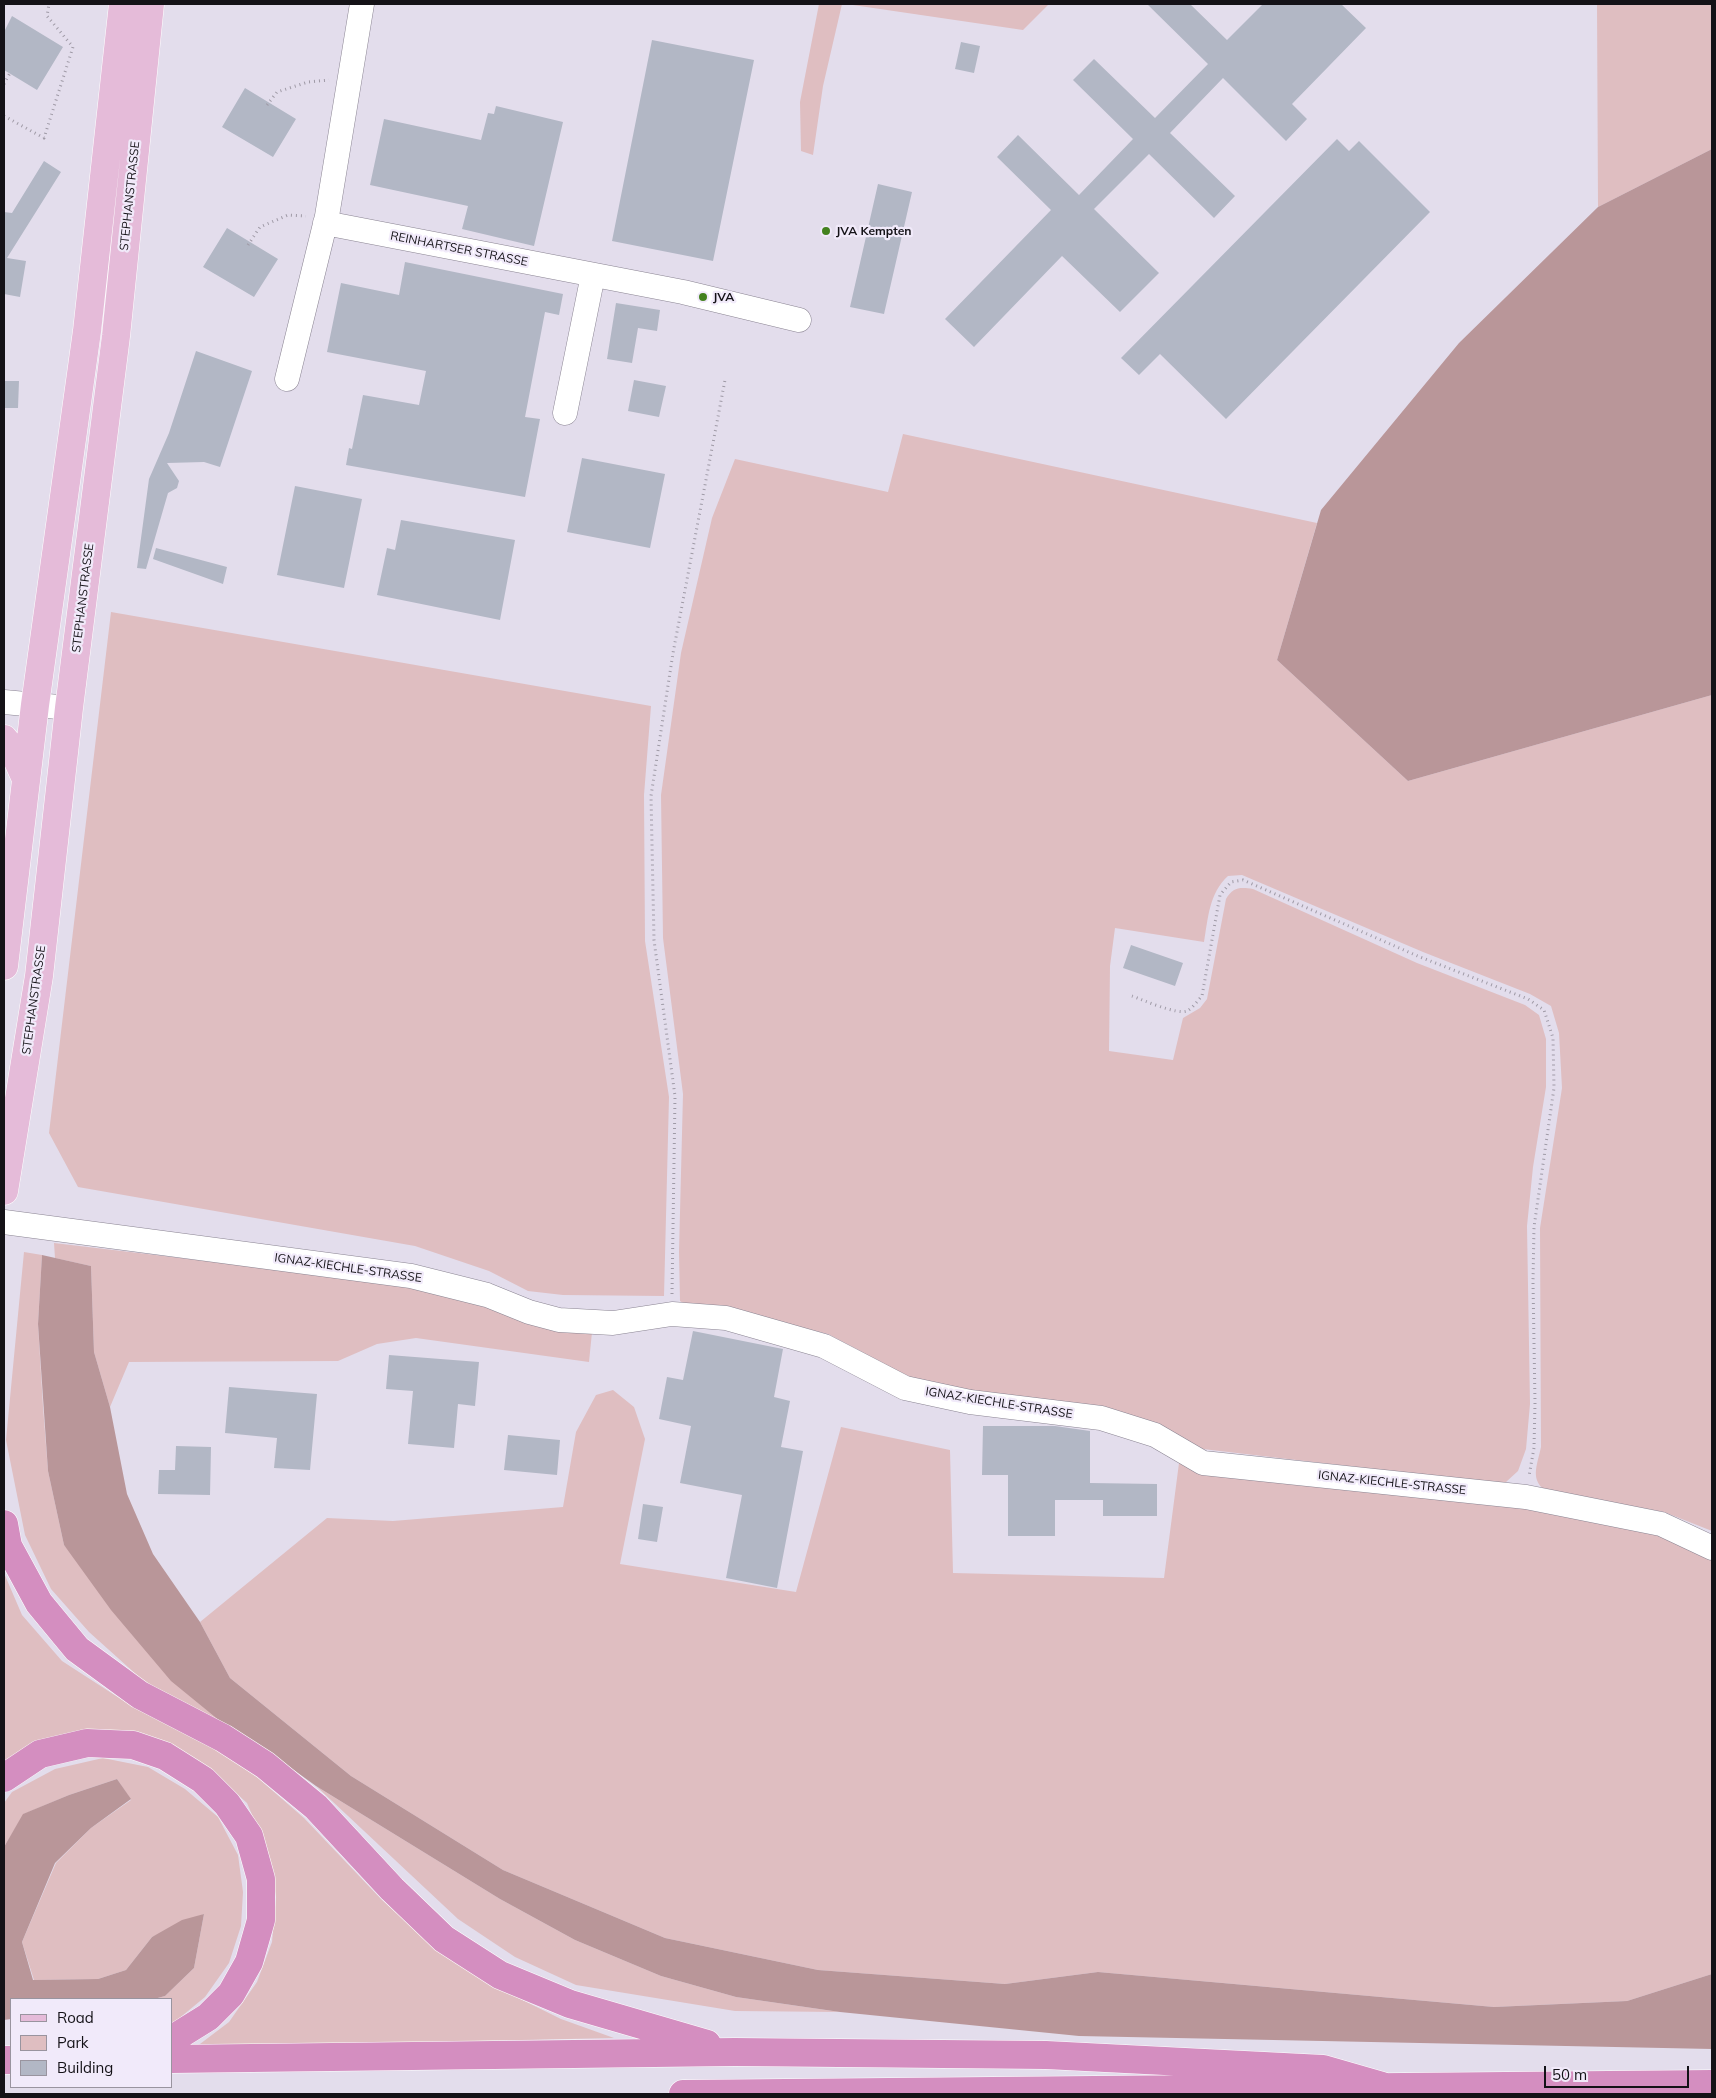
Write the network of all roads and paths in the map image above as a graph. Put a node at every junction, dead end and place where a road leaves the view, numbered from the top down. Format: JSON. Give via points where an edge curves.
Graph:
{"nodes":[{"id":1,"x":49,"y":4,"type":"edge"},
{"id":2,"x":123,"y":4,"type":"edge"},
{"id":3,"x":150,"y":4,"type":"edge"},
{"id":4,"x":362,"y":4,"type":"edge"},
{"id":5,"x":10,"y":71,"type":"dead end"},
{"id":6,"x":350,"y":78,"type":"junction"},
{"id":7,"x":4,"y":84,"type":"edge"},
{"id":8,"x":267,"y":105,"type":"dead end"},
{"id":9,"x":4,"y":116,"type":"edge"},
{"id":10,"x":326,"y":220,"type":"junction"},
{"id":11,"x":248,"y":245,"type":"dead end"},
{"id":12,"x":593,"y":275,"type":"junction"},
{"id":13,"x":799,"y":320,"type":"dead end"},
{"id":14,"x":287,"y":379,"type":"dead end"},
{"id":15,"x":726,"y":380,"type":"dead end"},
{"id":16,"x":565,"y":413,"type":"dead end"},
{"id":17,"x":4,"y":702,"type":"edge"},
{"id":18,"x":36,"y":705,"type":"junction"},
{"id":19,"x":69,"y":708,"type":"junction"},
{"id":20,"x":4,"y":739,"type":"edge"},
{"id":21,"x":26,"y":779,"type":"junction"},
{"id":22,"x":4,"y":966,"type":"edge"},
{"id":23,"x":1132,"y":996,"type":"dead end"},
{"id":24,"x":4,"y":1191,"type":"edge"},
{"id":25,"x":4,"y":1222,"type":"edge"},
{"id":26,"x":672,"y":1314,"type":"junction"},
{"id":27,"x":1526,"y":1497,"type":"junction"},
{"id":28,"x":4,"y":1524,"type":"edge"},
{"id":29,"x":1712,"y":1548,"type":"edge"},
{"id":30,"x":4,"y":1778,"type":"edge"},
{"id":31,"x":172,"y":2039,"type":"edge"},
{"id":32,"x":735,"y":2052,"type":"junction"},
{"id":33,"x":172,"y":2059,"type":"edge"},
{"id":34,"x":1712,"y":2084,"type":"edge"},
{"id":35,"x":1382,"y":2086,"type":"junction"},
{"id":36,"x":683,"y":2094,"type":"edge"}],
"edges":[{"from":1,"to":9,"type":"path","via":[[47,16],[73,47],[44,138]]},
{"from":2,"to":18,"type":"main road","via":[[87,331]]},
{"from":3,"to":19,"type":"main road","name":"STEPHANSTRASSE","via":[[116,336]]},
{"from":4,"to":6,"type":"street"},
{"from":5,"to":7,"type":"path"},
{"from":6,"to":8,"type":"path","via":[[308,82],[277,92]]},
{"from":6,"to":10,"type":"street"},
{"from":10,"to":11,"type":"path","via":[[288,215],[260,227]]},
{"from":10,"to":12,"type":"street","name":"REINHARTSER STRASSE"},
{"from":10,"to":14,"type":"street"},
{"from":12,"to":13,"type":"street","name":"REINHARTSER STRASSE","via":[[683,292]]},
{"from":12,"to":16,"type":"street"},
{"from":15,"to":26,"type":"path","via":[[672,653],[651,796],[654,940],[675,1096]]},
{"from":17,"to":18,"type":"street"},
{"from":18,"to":19,"type":"street"},
{"from":18,"to":21,"type":"main road"},
{"from":19,"to":24,"type":"main road","name":"STEPHANSTRASSE","via":[[39,976]]},
{"from":20,"to":21,"type":"main road","via":[[13,750]]},
{"from":21,"to":22,"type":"main road"},
{"from":23,"to":27,"type":"path","via":[[1178,1011],[1187,1011],[1195,1004],[1202,996],[1220,895],[1231,882],[1243,880],[1420,957],[1528,999],[1544,1010],[1553,1038],[1554,1088],[1534,1227],[1534,1448]]},
{"from":25,"to":26,"type":"street","name":"IGNAZ-KIECHLE-STRASSE","via":[[411,1276],[487,1295],[559,1320],[613,1323]]},
{"from":26,"to":27,"type":"street","name":"IGNAZ-KIECHLE-STRASSE","via":[[726,1318],[824,1346],[905,1388],[970,1402],[1101,1418],[1155,1435],[1204,1463]]},
{"from":27,"to":29,"type":"street","name":"IGNAZ-KIECHLE-STRASSE","via":[[1661,1524]]},
{"from":28,"to":32,"type":"highway","via":[[8,1546],[39,1602],[77,1649],[140,1695],[224,1738],[265,1765],[316,1807],[392,1889],[444,1939],[500,1975],[570,2004]]},
{"from":30,"to":31,"type":"highway","via":[[40,1754],[87,1743],[133,1745],[166,1756],[203,1780],[227,1804],[249,1836],[261,1879],[262,1920],[249,1962],[231,1994],[208,2017]]},
{"from":32,"to":33,"type":"highway"},
{"from":32,"to":35,"type":"highway","via":[[1046,2055],[1323,2069]]},
{"from":34,"to":35,"type":"highway"},
{"from":35,"to":36,"type":"highway"}]}
